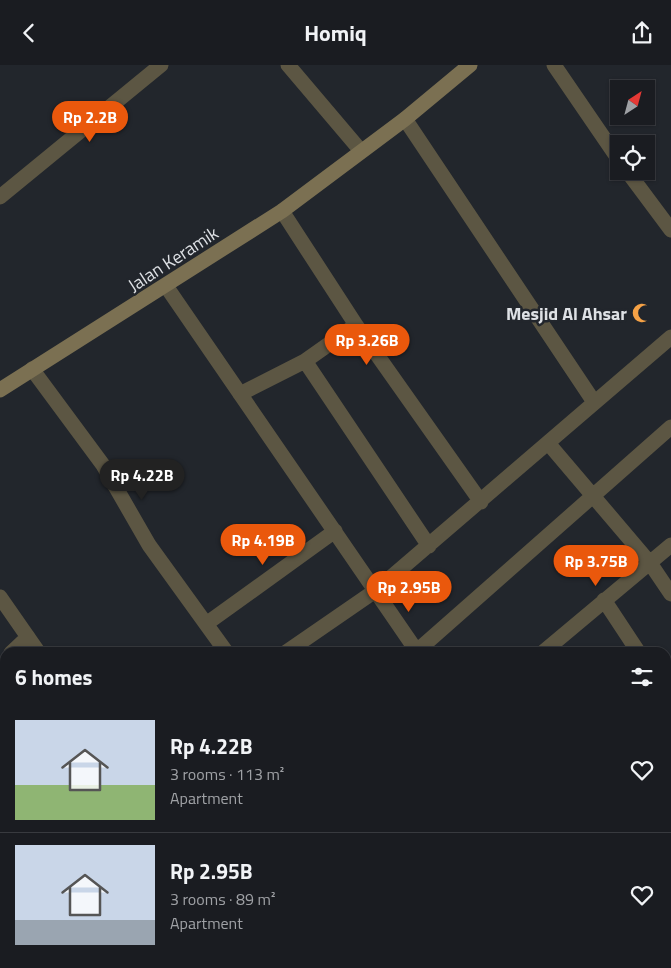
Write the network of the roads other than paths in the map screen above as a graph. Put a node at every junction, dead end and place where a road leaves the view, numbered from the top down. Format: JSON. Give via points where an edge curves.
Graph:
{"nodes":[{"id":1,"x":161,"y":65,"type":"edge"},
{"id":2,"x":288,"y":65,"type":"edge"},
{"id":3,"x":470,"y":65,"type":"edge"},
{"id":4,"x":554,"y":65,"type":"edge"},
{"id":5,"x":405,"y":119,"type":"junction"},
{"id":6,"x":610,"y":147,"type":"edge"},
{"id":7,"x":361,"y":151,"type":"junction"},
{"id":8,"x":634,"y":180,"type":"edge"},
{"id":9,"x":0,"y":197,"type":"edge"},
{"id":10,"x":282,"y":211,"type":"junction"},
{"id":11,"x":671,"y":231,"type":"edge"},
{"id":12,"x":166,"y":286,"type":"junction"},
{"id":13,"x":356,"y":325,"type":"junction"},
{"id":14,"x":671,"y":337,"type":"edge"},
{"id":15,"x":305,"y":361,"type":"junction"},
{"id":16,"x":32,"y":369,"type":"junction"},
{"id":17,"x":0,"y":390,"type":"edge"},
{"id":18,"x":240,"y":394,"type":"junction"},
{"id":19,"x":594,"y":402,"type":"junction"},
{"id":20,"x":671,"y":427,"type":"edge"},
{"id":21,"x":548,"y":443,"type":"junction"},
{"id":22,"x":592,"y":495,"type":"junction"},
{"id":23,"x":481,"y":502,"type":"junction"},
{"id":24,"x":335,"y":531,"type":"junction"},
{"id":25,"x":671,"y":545,"type":"edge"},
{"id":26,"x":430,"y":546,"type":"junction"},
{"id":27,"x":650,"y":563,"type":"junction"},
{"id":28,"x":375,"y":591,"type":"junction"},
{"id":29,"x":671,"y":594,"type":"edge"},
{"id":30,"x":0,"y":597,"type":"edge"},
{"id":31,"x":604,"y":600,"type":"junction"},
{"id":32,"x":206,"y":625,"type":"junction"},
{"id":33,"x":28,"y":637,"type":"junction"},
{"id":34,"x":17,"y":647,"type":"edge"},
{"id":35,"x":35,"y":647,"type":"edge"},
{"id":36,"x":222,"y":647,"type":"edge"},
{"id":37,"x":294,"y":647,"type":"edge"},
{"id":38,"x":414,"y":647,"type":"edge"},
{"id":39,"x":423,"y":647,"type":"edge"},
{"id":40,"x":551,"y":647,"type":"edge"},
{"id":41,"x":635,"y":647,"type":"edge"}],
"edges":[{"from":1,"to":9,"type":"street"},
{"from":2,"to":7,"type":"street"},
{"from":3,"to":5,"type":"street","name":"Jalan Keramik"},
{"from":4,"to":6,"type":"street"},
{"from":5,"to":7,"type":"street","name":"Jalan Keramik"},
{"from":5,"to":19,"type":"street"},
{"from":7,"to":10,"type":"street","name":"Jalan Keramik"},
{"from":8,"to":11,"type":"street"},
{"from":10,"to":12,"type":"street","name":"Jalan Keramik"},
{"from":10,"to":13,"type":"street"},
{"from":12,"to":16,"type":"street","name":"Jalan Keramik"},
{"from":12,"to":18,"type":"street"},
{"from":13,"to":15,"type":"street"},
{"from":13,"to":23,"type":"street"},
{"from":14,"to":19,"type":"street"},
{"from":15,"to":18,"type":"street"},
{"from":15,"to":26,"type":"street"},
{"from":16,"to":17,"type":"street","name":"Jalan Keramik"},
{"from":16,"to":32,"type":"street","via":[[103,465],[142,534]]},
{"from":18,"to":24,"type":"street"},
{"from":19,"to":21,"type":"street"},
{"from":20,"to":22,"type":"street"},
{"from":21,"to":22,"type":"street"},
{"from":21,"to":23,"type":"street"},
{"from":22,"to":27,"type":"street"},
{"from":22,"to":39,"type":"street"},
{"from":23,"to":26,"type":"street"},
{"from":24,"to":28,"type":"street"},
{"from":24,"to":32,"type":"street"},
{"from":25,"to":27,"type":"street"},
{"from":26,"to":28,"type":"street"},
{"from":27,"to":29,"type":"street"},
{"from":27,"to":31,"type":"street"},
{"from":28,"to":37,"type":"street"},
{"from":28,"to":38,"type":"street"},
{"from":30,"to":33,"type":"street"},
{"from":31,"to":40,"type":"street"},
{"from":31,"to":41,"type":"street"},
{"from":32,"to":36,"type":"street"},
{"from":33,"to":34,"type":"street"},
{"from":33,"to":35,"type":"street"}]}
